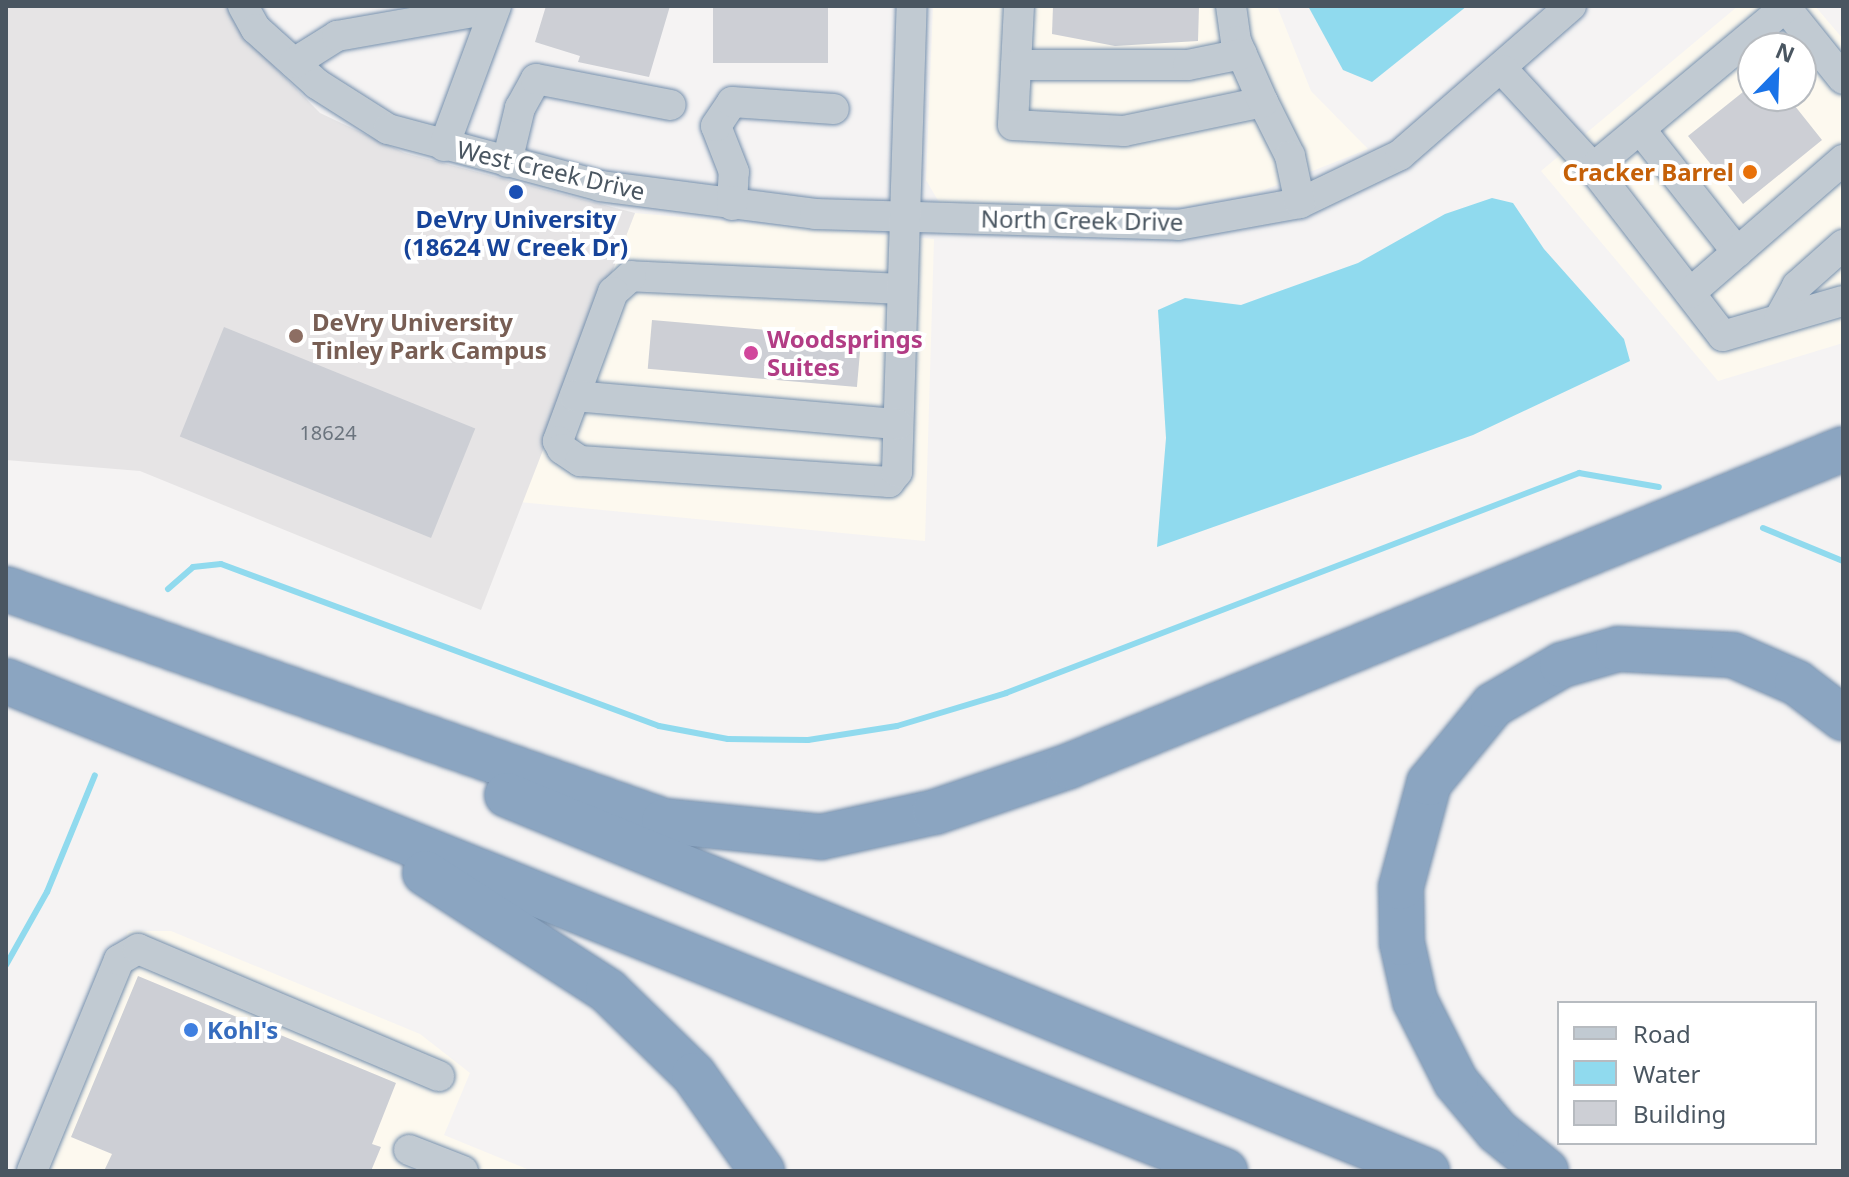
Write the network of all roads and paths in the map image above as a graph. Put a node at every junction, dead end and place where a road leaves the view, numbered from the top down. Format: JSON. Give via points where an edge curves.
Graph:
{"nodes":[{"id":1,"x":243,"y":6,"type":"edge"},
{"id":2,"x":912,"y":6,"type":"edge"},
{"id":3,"x":1019,"y":6,"type":"edge"},
{"id":4,"x":1231,"y":6,"type":"edge"},
{"id":5,"x":1571,"y":6,"type":"edge"},
{"id":6,"x":496,"y":7,"type":"edge"},
{"id":7,"x":1786,"y":7,"type":"edge"},
{"id":8,"x":1242,"y":54,"type":"junction"},
{"id":9,"x":294,"y":63,"type":"junction"},
{"id":10,"x":1016,"y":65,"type":"junction"},
{"id":11,"x":1503,"y":70,"type":"junction"},
{"id":12,"x":1843,"y":79,"type":"edge"},
{"id":13,"x":1263,"y":102,"type":"junction"},
{"id":14,"x":671,"y":105,"type":"dead end"},
{"id":15,"x":834,"y":109,"type":"dead end"},
{"id":16,"x":1640,"y":129,"type":"junction"},
{"id":17,"x":444,"y":146,"type":"junction"},
{"id":18,"x":1843,"y":160,"type":"edge"},
{"id":19,"x":507,"y":162,"type":"junction"},
{"id":20,"x":1593,"y":168,"type":"junction"},
{"id":21,"x":1300,"y":203,"type":"junction"},
{"id":22,"x":732,"y":205,"type":"junction"},
{"id":23,"x":909,"y":217,"type":"junction"},
{"id":24,"x":1843,"y":245,"type":"edge"},
{"id":25,"x":1737,"y":252,"type":"junction"},
{"id":26,"x":902,"y":289,"type":"junction"},
{"id":27,"x":1690,"y":293,"type":"junction"},
{"id":28,"x":1843,"y":301,"type":"edge"},
{"id":29,"x":1779,"y":319,"type":"junction"},
{"id":30,"x":575,"y":396,"type":"junction"},
{"id":31,"x":898,"y":424,"type":"junction"},
{"id":32,"x":1843,"y":449,"type":"edge"},
{"id":33,"x":6,"y":590,"type":"edge"},
{"id":34,"x":6,"y":681,"type":"edge"},
{"id":35,"x":1843,"y":718,"type":"edge"},
{"id":36,"x":302,"y":801,"type":"junction"},
{"id":37,"x":439,"y":1076,"type":"dead end"},
{"id":38,"x":409,"y":1150,"type":"dead end"},
{"id":39,"x":32,"y":1171,"type":"edge"},
{"id":40,"x":463,"y":1171,"type":"edge"},
{"id":41,"x":762,"y":1171,"type":"edge"},
{"id":42,"x":1225,"y":1171,"type":"edge"},
{"id":43,"x":1427,"y":1171,"type":"edge"},
{"id":44,"x":1546,"y":1171,"type":"edge"}],
"edges":[{"from":1,"to":9,"type":"street","name":"West Creek Drive","via":[[256,29]]},
{"from":2,"to":23,"type":"street"},
{"from":3,"to":10,"type":"street"},
{"from":4,"to":8,"type":"street"},
{"from":5,"to":11,"type":"street","name":"North Creek Drive"},
{"from":6,"to":9,"type":"street","via":[[337,36]]},
{"from":6,"to":17,"type":"street"},
{"from":7,"to":12,"type":"street"},
{"from":7,"to":16,"type":"street"},
{"from":8,"to":10,"type":"street","via":[[1188,65]]},
{"from":8,"to":13,"type":"street"},
{"from":9,"to":17,"type":"street","name":"West Creek Drive","via":[[388,129]]},
{"from":10,"to":13,"type":"street","via":[[1013,125],[1124,131]]},
{"from":11,"to":20,"type":"street"},
{"from":11,"to":21,"type":"street","name":"North Creek Drive","via":[[1400,155]]},
{"from":13,"to":21,"type":"street","via":[[1290,156]]},
{"from":14,"to":19,"type":"street","via":[[536,79],[520,108]]},
{"from":15,"to":22,"type":"street","via":[[732,102],[716,126],[734,172]]},
{"from":16,"to":20,"type":"street"},
{"from":16,"to":25,"type":"street"},
{"from":17,"to":19,"type":"street","name":"West Creek Drive"},
{"from":18,"to":25,"type":"street"},
{"from":19,"to":22,"type":"street","name":"West Creek Drive"},
{"from":20,"to":27,"type":"street"},
{"from":21,"to":23,"type":"street","name":"North Creek Drive","via":[[1178,225]]},
{"from":22,"to":23,"type":"street","name":"West Creek Drive"},
{"from":23,"to":26,"type":"street"},
{"from":24,"to":29,"type":"street","via":[[1797,286]]},
{"from":25,"to":27,"type":"street"},
{"from":26,"to":30,"type":"street","via":[[631,276],[613,292]]},
{"from":26,"to":31,"type":"street"},
{"from":27,"to":29,"type":"street","via":[[1723,336]]},
{"from":28,"to":29,"type":"street"},
{"from":30,"to":31,"type":"street"},
{"from":30,"to":31,"type":"street","via":[[558,441],[580,461],[889,482],[897,472]]},
{"from":32,"to":33,"type":"highway","via":[[1069,766],[935,812],[821,837],[664,821]]},
{"from":33,"to":43,"type":"highway"},
{"from":34,"to":36,"type":"highway"},
{"from":35,"to":44,"type":"highway","via":[[1797,683],[1733,655],[1618,649],[1562,665],[1493,705],[1429,783],[1401,887],[1402,943],[1415,1001],[1437,1051],[1475,1107]]},
{"from":36,"to":41,"type":"highway","via":[[574,963],[694,1075]]},
{"from":36,"to":42,"type":"highway"},
{"from":37,"to":39,"type":"street","via":[[138,949],[119,960]]},
{"from":38,"to":40,"type":"street"}]}
